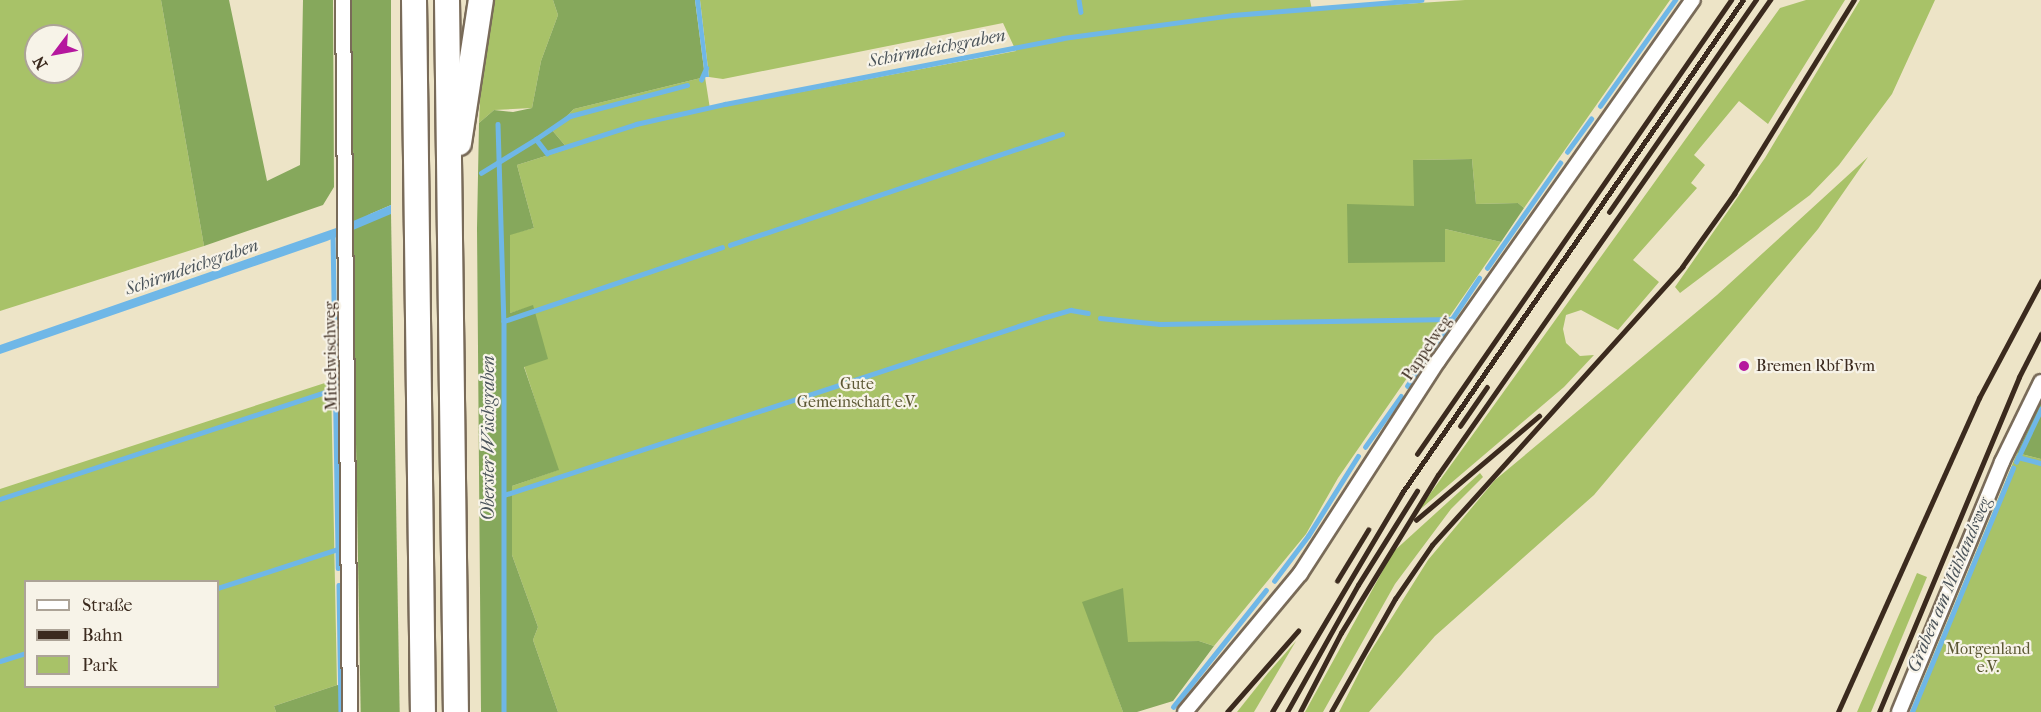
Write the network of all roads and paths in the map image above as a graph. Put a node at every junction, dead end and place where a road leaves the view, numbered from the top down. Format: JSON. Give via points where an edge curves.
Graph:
{"nodes":[{"id":1,"x":343,"y":0,"type":"edge"},
{"id":2,"x":414,"y":0,"type":"edge"},
{"id":3,"x":447,"y":0,"type":"edge"},
{"id":4,"x":481,"y":0,"type":"edge"},
{"id":5,"x":1693,"y":0,"type":"edge"},
{"id":6,"x":449,"y":174,"type":"junction"},
{"id":7,"x":2041,"y":382,"type":"edge"},
{"id":8,"x":350,"y":712,"type":"edge"},
{"id":9,"x":423,"y":712,"type":"edge"},
{"id":10,"x":456,"y":712,"type":"edge"},
{"id":11,"x":1185,"y":712,"type":"edge"},
{"id":12,"x":1899,"y":712,"type":"edge"}],
"edges":[{"from":1,"to":8,"type":"street","name":"Mittelwischweg"},
{"from":2,"to":9,"type":"highway"},
{"from":3,"to":6,"type":"highway"},
{"from":4,"to":6,"type":"highway","via":[[463,128]]},
{"from":5,"to":11,"type":"street","name":"Pappelweg","via":[[1438,361],[1300,574]]},
{"from":6,"to":10,"type":"highway"},
{"from":7,"to":12,"type":"street","via":[[2002,462]]}]}
